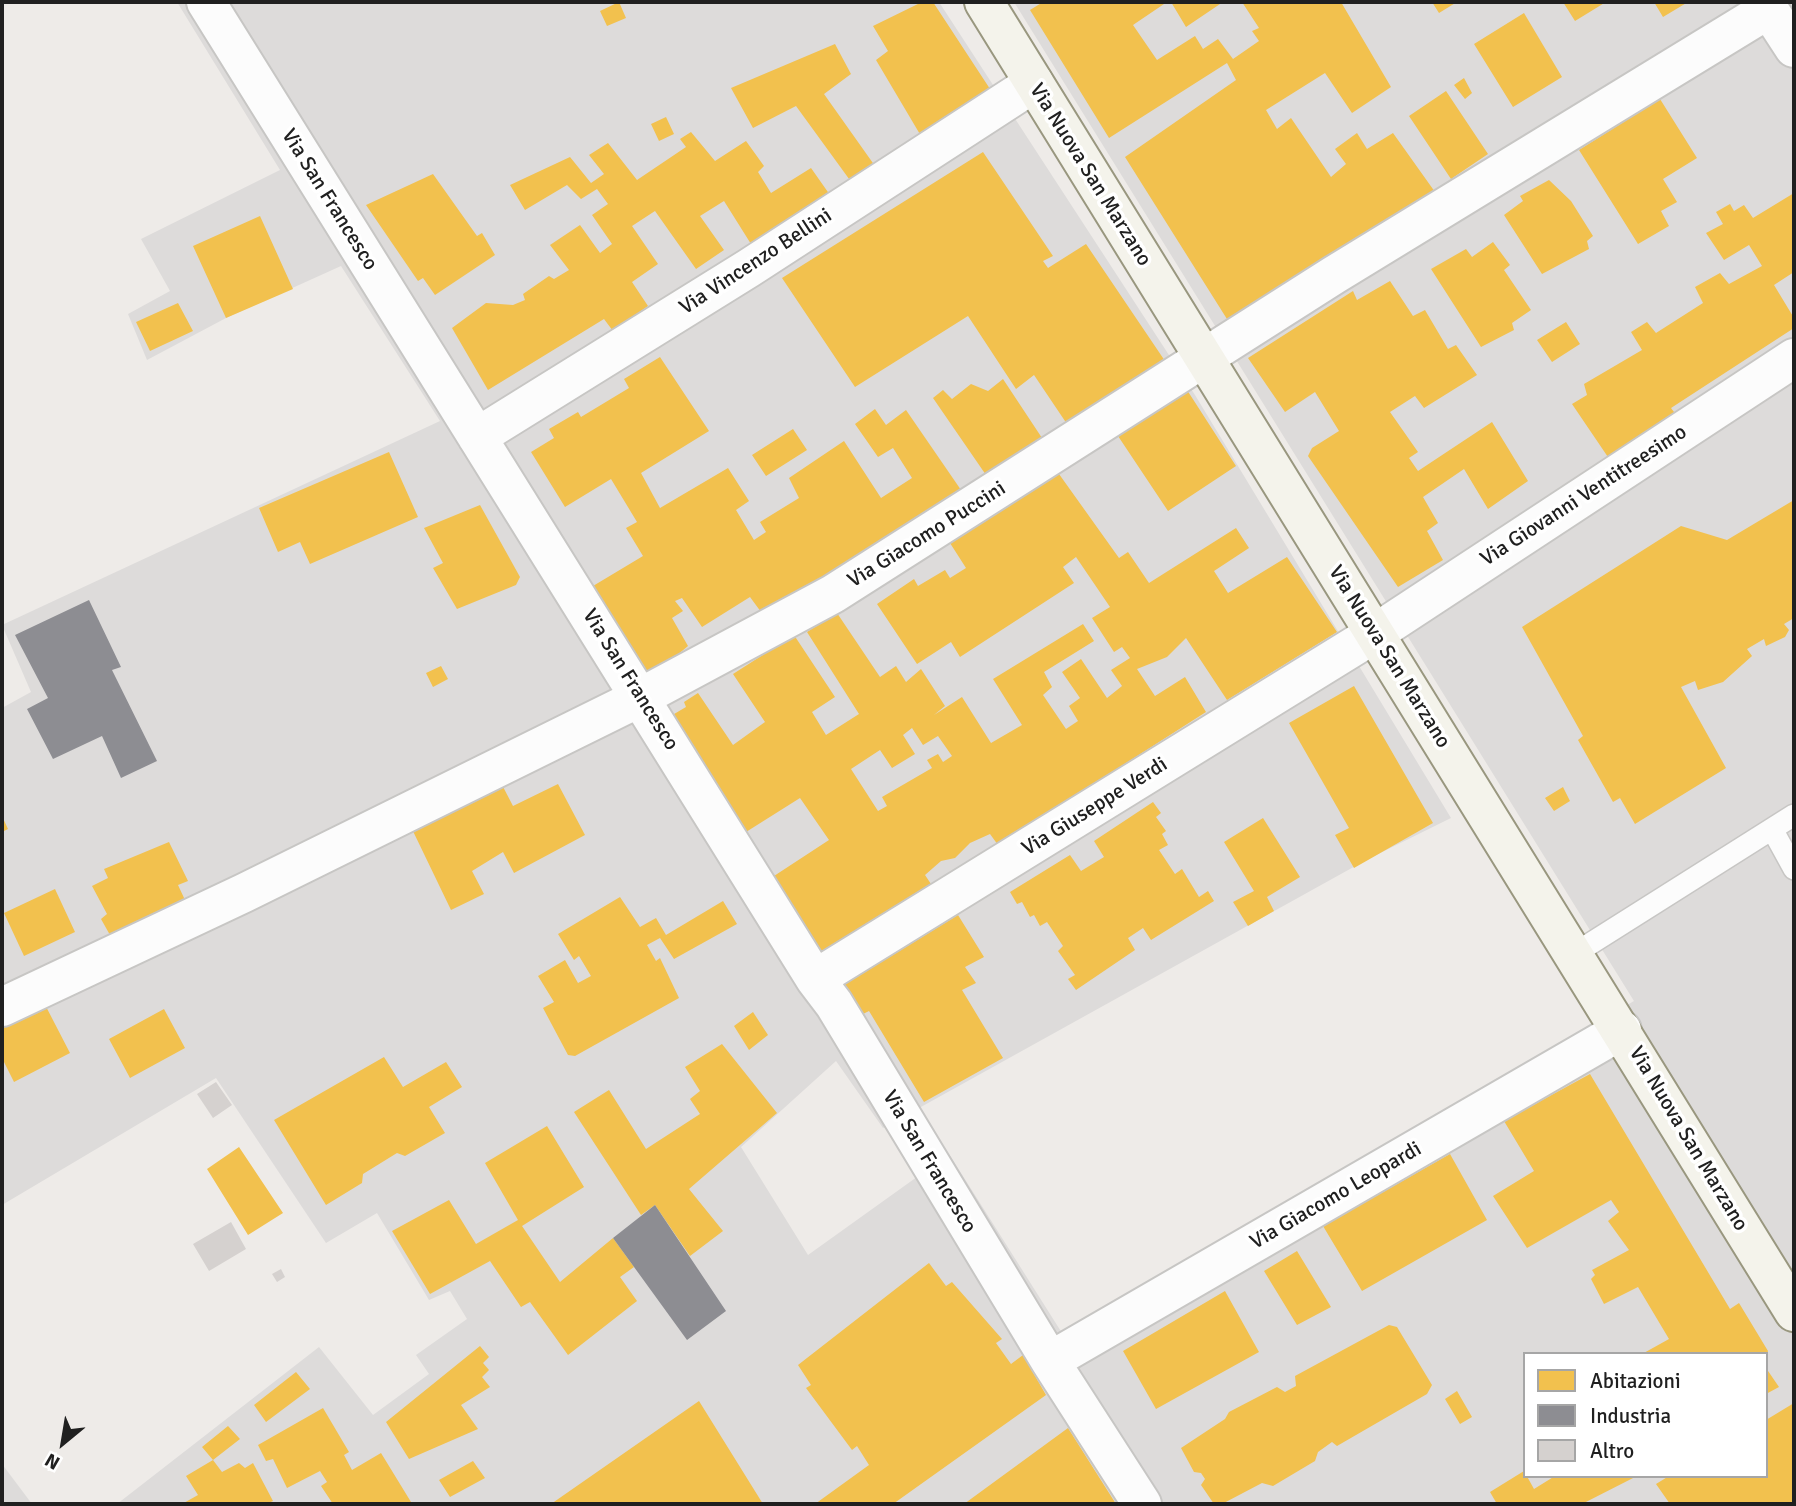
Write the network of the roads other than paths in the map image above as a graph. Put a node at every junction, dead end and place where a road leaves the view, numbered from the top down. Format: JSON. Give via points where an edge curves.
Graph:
{"nodes":[{"id":1,"x":206,"y":2,"type":"edge"},
{"id":2,"x":984,"y":2,"type":"edge"},
{"id":3,"x":1766,"y":6,"type":"edge"},
{"id":4,"x":1794,"y":48,"type":"edge"},
{"id":5,"x":1034,"y":83,"type":"junction"},
{"id":6,"x":1794,"y":358,"type":"edge"},
{"id":7,"x":1205,"y":360,"type":"junction"},
{"id":8,"x":477,"y":437,"type":"junction"},
{"id":9,"x":1374,"y":634,"type":"junction"},
{"id":10,"x":641,"y":697,"type":"junction"},
{"id":11,"x":1794,"y":816,"type":"edge"},
{"id":12,"x":1772,"y":829,"type":"junction"},
{"id":13,"x":1794,"y":869,"type":"edge"},
{"id":14,"x":1574,"y":954,"type":"junction"},
{"id":15,"x":815,"y":979,"type":"junction"},
{"id":16,"x":2,"y":1007,"type":"edge"},
{"id":17,"x":1622,"y":1030,"type":"junction"},
{"id":18,"x":1794,"y":1312,"type":"edge"},
{"id":19,"x":1050,"y":1361,"type":"junction"},
{"id":20,"x":1142,"y":1504,"type":"edge"}],
"edges":[{"from":1,"to":8,"type":"street","name":"Via San Francesco"},
{"from":2,"to":5,"type":"main road","name":"Via Nuova San Marzano"},
{"from":3,"to":4,"type":"street"},
{"from":3,"to":7,"type":"street","name":"Via Giacomo Puccini"},
{"from":5,"to":7,"type":"main road","name":"Via Nuova San Marzano"},
{"from":5,"to":8,"type":"street","name":"Via Vincenzo Bellini"},
{"from":6,"to":9,"type":"street","name":"Via Giovanni Ventitreesimo"},
{"from":7,"to":9,"type":"main road","name":"Via Nuova San Marzano"},
{"from":7,"to":10,"type":"street","name":"Via Giacomo Puccini","via":[[833,594]]},
{"from":8,"to":10,"type":"street","name":"Via San Francesco"},
{"from":9,"to":14,"type":"main road","name":"Via Nuova San Marzano"},
{"from":9,"to":15,"type":"street","name":"Via Giuseppe Verdi"},
{"from":10,"to":15,"type":"street","name":"Via San Francesco"},
{"from":10,"to":16,"type":"street","name":"Via Giacomo Puccini"},
{"from":11,"to":12,"type":"lane"},
{"from":12,"to":13,"type":"lane"},
{"from":12,"to":14,"type":"lane"},
{"from":14,"to":17,"type":"main road","name":"Via Nuova San Marzano"},
{"from":15,"to":19,"type":"street","name":"Via San Francesco"},
{"from":17,"to":18,"type":"main road","name":"Via Nuova San Marzano"},
{"from":17,"to":19,"type":"street","name":"Via Giacomo Leopardi"},
{"from":19,"to":20,"type":"street","name":"Via San Francesco"}]}
